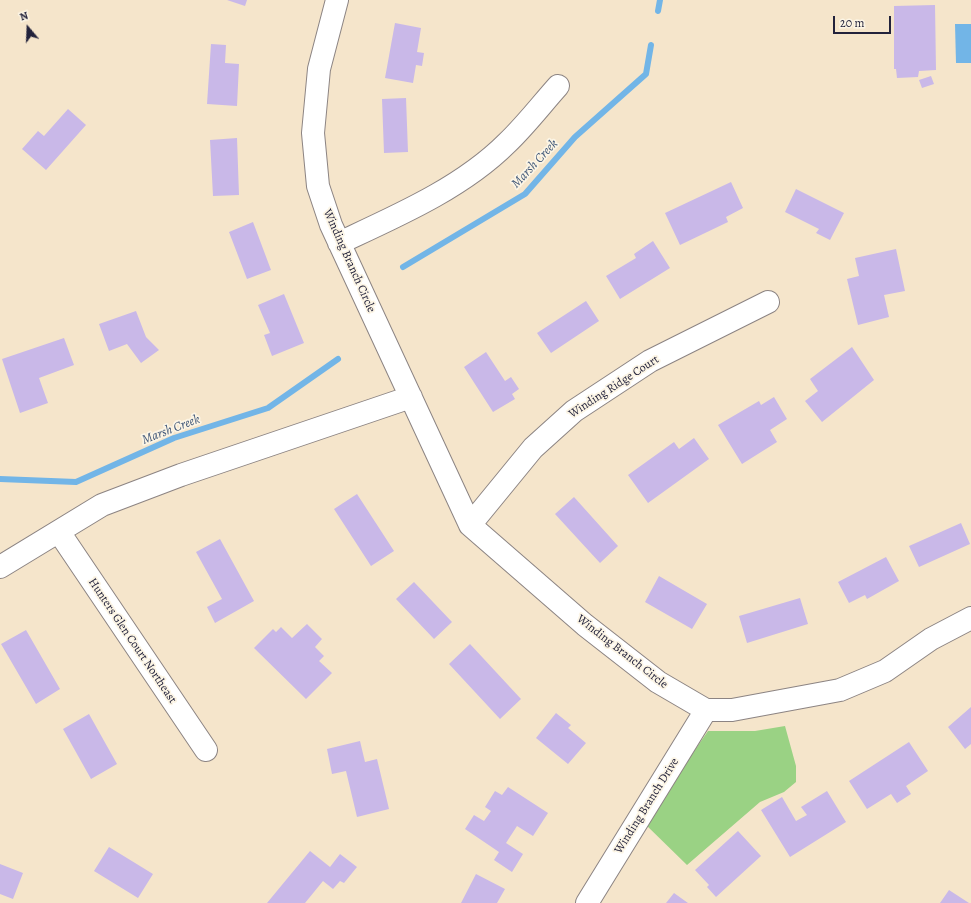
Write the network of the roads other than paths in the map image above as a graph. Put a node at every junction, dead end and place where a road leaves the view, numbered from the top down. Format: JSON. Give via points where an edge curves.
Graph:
{"nodes":[{"id":1,"x":337,"y":0,"type":"edge"},
{"id":2,"x":558,"y":86,"type":"dead end"},
{"id":3,"x":340,"y":243,"type":"junction"},
{"id":4,"x":768,"y":302,"type":"dead end"},
{"id":5,"x":411,"y":397,"type":"junction"},
{"id":6,"x":470,"y":525,"type":"junction"},
{"id":7,"x":59,"y":532,"type":"junction"},
{"id":8,"x":0,"y":567,"type":"edge"},
{"id":9,"x":971,"y":618,"type":"edge"},
{"id":10,"x":706,"y":710,"type":"junction"},
{"id":11,"x":206,"y":750,"type":"dead end"},
{"id":12,"x":587,"y":903,"type":"edge"}],
"edges":[{"from":1,"to":3,"type":"street","name":"Winding Branch Circle","via":[[319,69],[313,133],[318,186]]},
{"from":2,"to":3,"type":"street","via":[[507,143],[475,171],[410,210]]},
{"from":3,"to":5,"type":"street","name":"Winding Branch Circle"},
{"from":4,"to":6,"type":"street","name":"Winding Ridge Court","via":[[650,361],[574,411],[533,448]]},
{"from":5,"to":6,"type":"street","name":"Winding Branch Circle"},
{"from":5,"to":7,"type":"street","via":[[181,475],[102,505]]},
{"from":6,"to":10,"type":"street","name":"Winding Branch Circle","via":[[585,625],[658,682]]},
{"from":7,"to":8,"type":"street"},
{"from":7,"to":11,"type":"street","name":"Hunters Glen Court Northeast"},
{"from":9,"to":10,"type":"street","via":[[931,638],[884,671],[840,690],[732,710]]},
{"from":10,"to":12,"type":"street","name":"Winding Branch Drive"}]}
